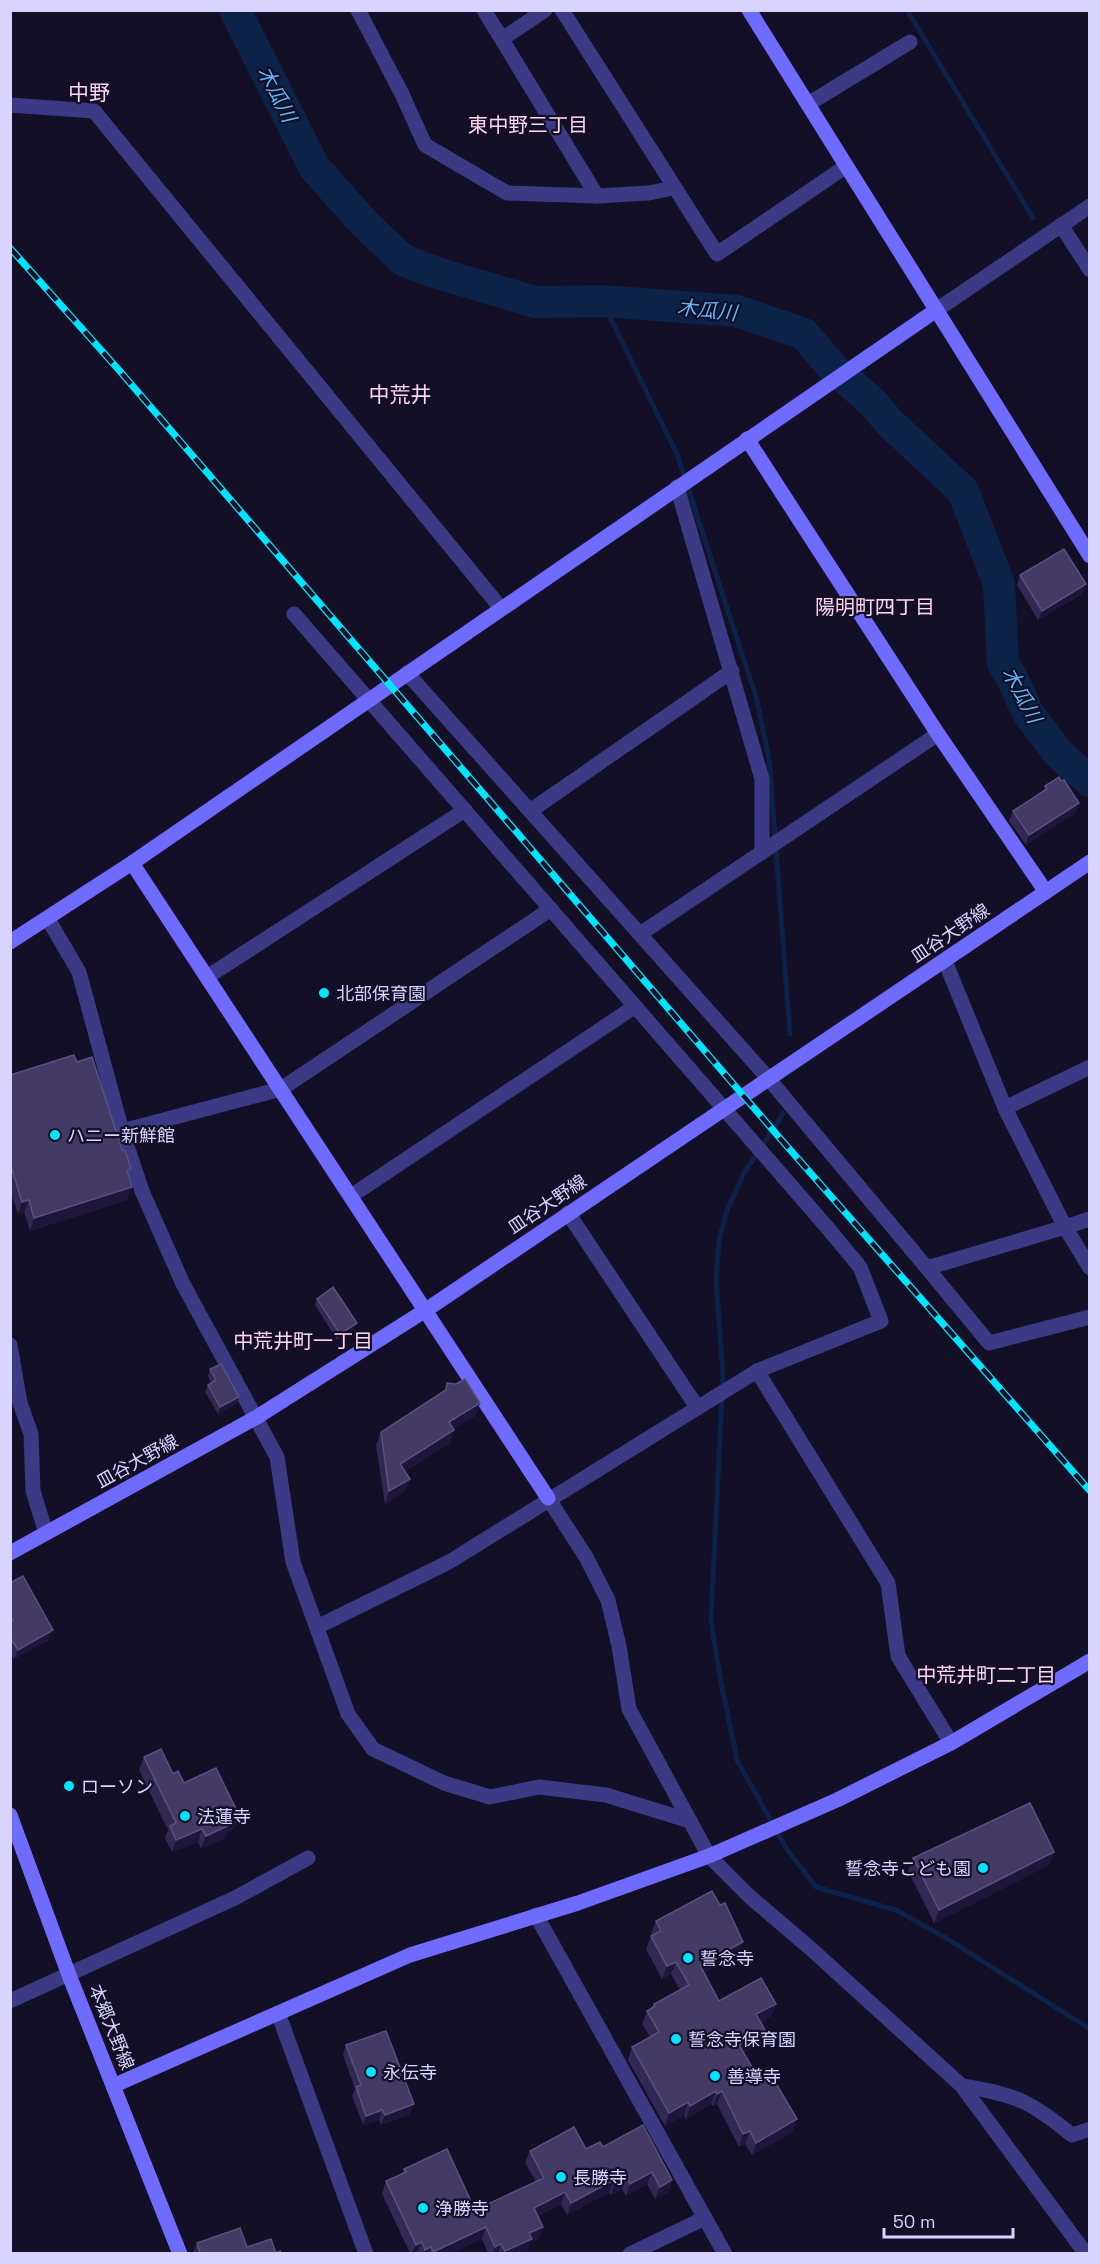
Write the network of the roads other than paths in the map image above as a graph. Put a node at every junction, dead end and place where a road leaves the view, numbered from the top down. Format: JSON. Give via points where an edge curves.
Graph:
{"nodes":[{"id":1,"x":357,"y":10,"type":"edge"},
{"id":2,"x":484,"y":10,"type":"edge"},
{"id":3,"x":545,"y":10,"type":"edge"},
{"id":4,"x":562,"y":10,"type":"edge"},
{"id":5,"x":749,"y":10,"type":"edge"},
{"id":6,"x":502,"y":39,"type":"junction"},
{"id":7,"x":910,"y":42,"type":"dead end"},
{"id":8,"x":808,"y":104,"type":"junction"},
{"id":9,"x":10,"y":105,"type":"edge"},
{"id":10,"x":845,"y":167,"type":"junction"},
{"id":11,"x":673,"y":188,"type":"junction"},
{"id":12,"x":597,"y":196,"type":"junction"},
{"id":13,"x":1089,"y":206,"type":"edge"},
{"id":14,"x":1061,"y":225,"type":"junction"},
{"id":15,"x":1089,"y":270,"type":"edge"},
{"id":16,"x":935,"y":310,"type":"junction"},
{"id":17,"x":747,"y":439,"type":"junction"},
{"id":18,"x":677,"y":487,"type":"junction"},
{"id":19,"x":1085,"y":539,"type":"edge"},
{"id":20,"x":1089,"y":556,"type":"edge"},
{"id":21,"x":500,"y":608,"type":"junction"},
{"id":22,"x":294,"y":614,"type":"dead end"},
{"id":23,"x":732,"y":671,"type":"junction"},
{"id":24,"x":407,"y":673,"type":"junction"},
{"id":25,"x":370,"y":699,"type":"junction"},
{"id":26,"x":938,"y":734,"type":"junction"},
{"id":27,"x":465,"y":810,"type":"junction"},
{"id":28,"x":530,"y":811,"type":"junction"},
{"id":29,"x":762,"y":852,"type":"junction"},
{"id":30,"x":1089,"y":862,"type":"edge"},
{"id":31,"x":132,"y":863,"type":"junction"},
{"id":32,"x":1046,"y":892,"type":"junction"},
{"id":33,"x":551,"y":909,"type":"junction"},
{"id":34,"x":48,"y":919,"type":"junction"},
{"id":35,"x":640,"y":934,"type":"junction"},
{"id":36,"x":10,"y":942,"type":"edge"},
{"id":37,"x":945,"y":960,"type":"junction"},
{"id":38,"x":207,"y":977,"type":"junction"},
{"id":39,"x":634,"y":1006,"type":"junction"},
{"id":40,"x":1089,"y":1067,"type":"edge"},
{"id":41,"x":768,"y":1078,"type":"junction"},
{"id":42,"x":280,"y":1089,"type":"junction"},
{"id":43,"x":1005,"y":1108,"type":"junction"},
{"id":44,"x":723,"y":1109,"type":"junction"},
{"id":45,"x":122,"y":1131,"type":"junction"},
{"id":46,"x":351,"y":1196,"type":"junction"},
{"id":47,"x":568,"y":1213,"type":"junction"},
{"id":48,"x":1089,"y":1218,"type":"edge"},
{"id":49,"x":1065,"y":1227,"type":"junction"},
{"id":50,"x":927,"y":1268,"type":"junction"},
{"id":51,"x":1089,"y":1268,"type":"edge"},
{"id":52,"x":426,"y":1310,"type":"junction"},
{"id":53,"x":1089,"y":1317,"type":"edge"},
{"id":54,"x":10,"y":1344,"type":"edge"},
{"id":55,"x":757,"y":1371,"type":"junction"},
{"id":56,"x":697,"y":1407,"type":"junction"},
{"id":57,"x":257,"y":1417,"type":"junction"},
{"id":58,"x":549,"y":1498,"type":"junction"},
{"id":59,"x":46,"y":1533,"type":"junction"},
{"id":60,"x":10,"y":1553,"type":"edge"},
{"id":61,"x":317,"y":1627,"type":"junction"},
{"id":62,"x":1089,"y":1661,"type":"edge"},
{"id":63,"x":951,"y":1743,"type":"junction"},
{"id":64,"x":10,"y":1815,"type":"edge"},
{"id":65,"x":690,"y":1821,"type":"junction"},
{"id":66,"x":709,"y":1856,"type":"junction"},
{"id":67,"x":308,"y":1858,"type":"dead end"},
{"id":68,"x":536,"y":1915,"type":"junction"},
{"id":69,"x":69,"y":1976,"type":"junction"},
{"id":70,"x":10,"y":2001,"type":"edge"},
{"id":71,"x":278,"y":2013,"type":"junction"},
{"id":72,"x":115,"y":2085,"type":"junction"},
{"id":73,"x":962,"y":2086,"type":"junction"},
{"id":74,"x":1089,"y":2129,"type":"edge"},
{"id":75,"x":705,"y":2218,"type":"junction"},
{"id":76,"x":180,"y":2253,"type":"edge"},
{"id":77,"x":366,"y":2253,"type":"edge"},
{"id":78,"x":630,"y":2253,"type":"edge"},
{"id":79,"x":725,"y":2253,"type":"edge"},
{"id":80,"x":1086,"y":2253,"type":"edge"}],
"edges":[{"from":1,"to":12,"type":"street","via":[[425,145],[507,194]]},
{"from":2,"to":6,"type":"street"},
{"from":3,"to":6,"type":"street"},
{"from":4,"to":11,"type":"street"},
{"from":5,"to":8,"type":"street"},
{"from":6,"to":12,"type":"street"},
{"from":7,"to":8,"type":"street"},
{"from":8,"to":10,"type":"street"},
{"from":9,"to":21,"type":"street","via":[[94,111]]},
{"from":10,"to":11,"type":"street","via":[[717,254]]},
{"from":10,"to":16,"type":"street"},
{"from":11,"to":12,"type":"street"},
{"from":13,"to":14,"type":"street"},
{"from":14,"to":15,"type":"street"},
{"from":14,"to":16,"type":"street"},
{"from":16,"to":17,"type":"street"},
{"from":16,"to":19,"type":"street"},
{"from":17,"to":18,"type":"street"},
{"from":17,"to":26,"type":"street"},
{"from":18,"to":21,"type":"street"},
{"from":18,"to":23,"type":"street"},
{"from":19,"to":20,"type":"street"},
{"from":21,"to":24,"type":"street"},
{"from":22,"to":25,"type":"street"},
{"from":23,"to":28,"type":"street"},
{"from":23,"to":29,"type":"street","via":[[762,779]]},
{"from":24,"to":25,"type":"street"},
{"from":24,"to":28,"type":"street"},
{"from":25,"to":27,"type":"street"},
{"from":25,"to":31,"type":"street"},
{"from":26,"to":29,"type":"street"},
{"from":26,"to":32,"type":"street"},
{"from":27,"to":33,"type":"street"},
{"from":27,"to":38,"type":"street"},
{"from":28,"to":35,"type":"street"},
{"from":29,"to":35,"type":"street"},
{"from":30,"to":32,"type":"street","name":"皿谷大野線"},
{"from":31,"to":34,"type":"street"},
{"from":31,"to":38,"type":"street"},
{"from":32,"to":37,"type":"street","name":"皿谷大野線"},
{"from":33,"to":39,"type":"street"},
{"from":33,"to":42,"type":"street"},
{"from":34,"to":36,"type":"street"},
{"from":34,"to":45,"type":"street","via":[[79,972]]},
{"from":35,"to":41,"type":"street"},
{"from":37,"to":41,"type":"street","name":"皿谷大野線"},
{"from":37,"to":43,"type":"street"},
{"from":38,"to":42,"type":"street"},
{"from":39,"to":44,"type":"street"},
{"from":39,"to":46,"type":"street"},
{"from":40,"to":43,"type":"street"},
{"from":41,"to":44,"type":"street","name":"皿谷大野線"},
{"from":41,"to":50,"type":"street"},
{"from":42,"to":45,"type":"street"},
{"from":42,"to":46,"type":"street"},
{"from":43,"to":49,"type":"street"},
{"from":44,"to":47,"type":"street","name":"皿谷大野線"},
{"from":44,"to":55,"type":"street","via":[[860,1267],[881,1321]]},
{"from":45,"to":57,"type":"street","via":[[142,1191],[183,1284]]},
{"from":46,"to":52,"type":"street"},
{"from":47,"to":52,"type":"street","name":"皿谷大野線"},
{"from":47,"to":56,"type":"street"},
{"from":48,"to":49,"type":"street"},
{"from":49,"to":50,"type":"street"},
{"from":49,"to":51,"type":"street"},
{"from":50,"to":53,"type":"street","via":[[989,1343]]},
{"from":52,"to":57,"type":"street","name":"皿谷大野線"},
{"from":52,"to":58,"type":"street"},
{"from":54,"to":59,"type":"street","via":[[20,1403],[31,1434],[33,1491]]},
{"from":55,"to":56,"type":"street"},
{"from":55,"to":63,"type":"street","via":[[888,1583],[898,1656]]},
{"from":56,"to":58,"type":"street"},
{"from":57,"to":59,"type":"street","name":"皿谷大野線"},
{"from":57,"to":61,"type":"street","via":[[277,1457],[293,1562]]},
{"from":58,"to":61,"type":"street","via":[[449,1562]]},
{"from":58,"to":65,"type":"street","via":[[608,1600],[629,1709]]},
{"from":59,"to":60,"type":"street","name":"皿谷大野線"},
{"from":61,"to":65,"type":"street","via":[[348,1714],[373,1749],[444,1783],[490,1797],[539,1787],[606,1795]]},
{"from":62,"to":63,"type":"street"},
{"from":63,"to":66,"type":"street"},
{"from":64,"to":69,"type":"street","name":"本郷大野線"},
{"from":65,"to":66,"type":"street"},
{"from":66,"to":68,"type":"street"},
{"from":66,"to":73,"type":"street"},
{"from":67,"to":69,"type":"street","via":[[235,1898]]},
{"from":68,"to":71,"type":"street","via":[[410,1955]]},
{"from":68,"to":75,"type":"street"},
{"from":69,"to":70,"type":"street"},
{"from":69,"to":72,"type":"street","name":"本郷大野線"},
{"from":71,"to":72,"type":"street"},
{"from":71,"to":77,"type":"street"},
{"from":72,"to":76,"type":"street","name":"本郷大野線"},
{"from":73,"to":74,"type":"street","via":[[1006,2093],[1040,2109],[1072,2135]]},
{"from":73,"to":80,"type":"street"},
{"from":75,"to":78,"type":"street"},
{"from":75,"to":79,"type":"street"}]}
